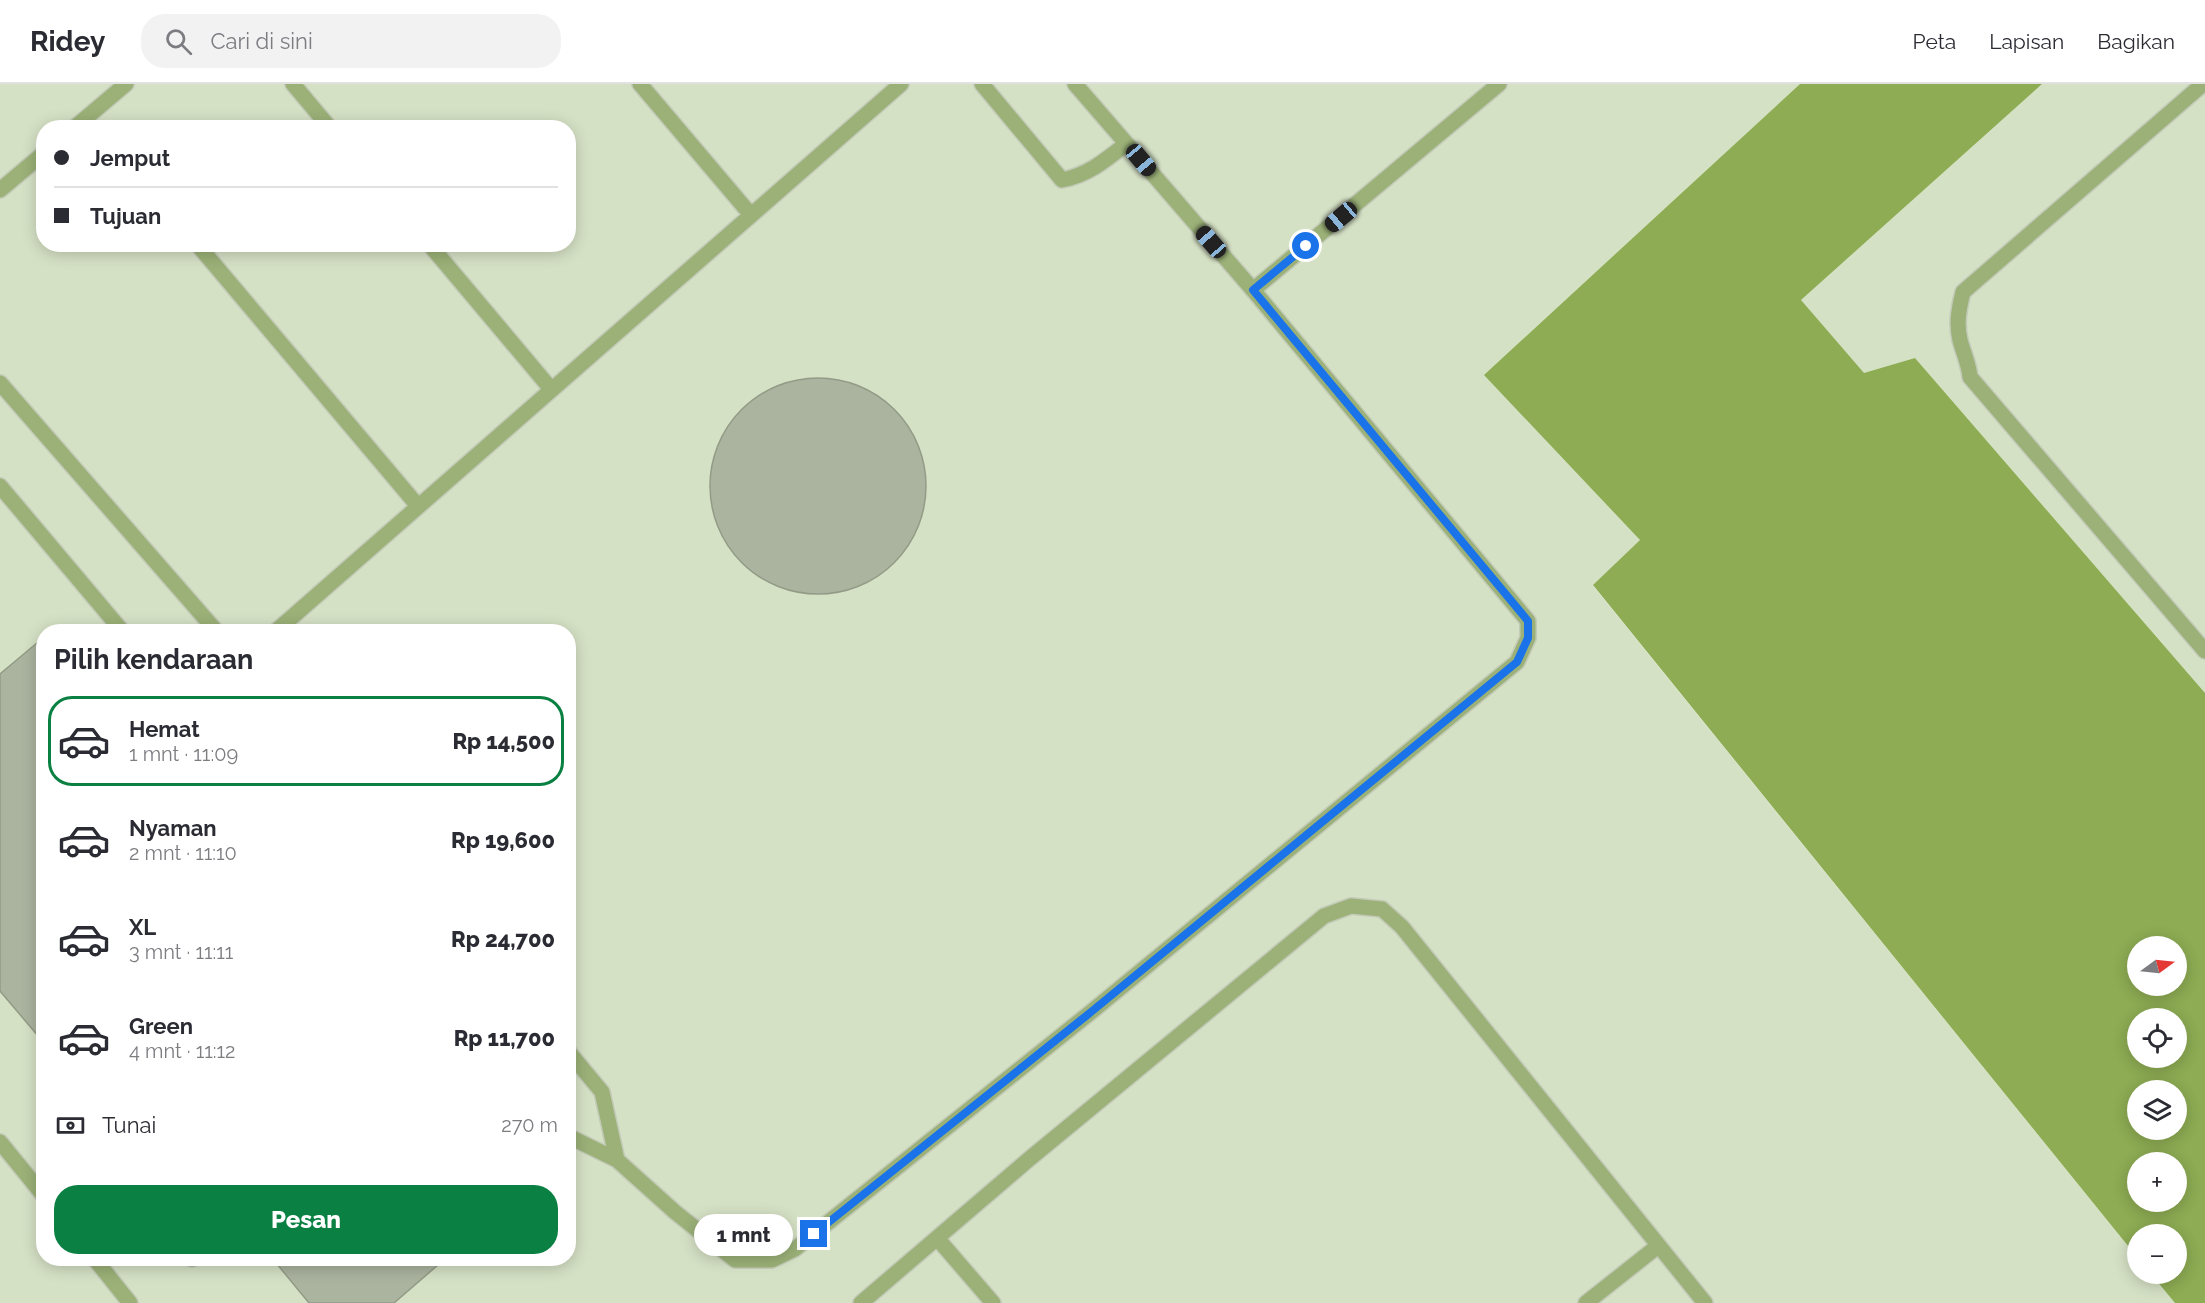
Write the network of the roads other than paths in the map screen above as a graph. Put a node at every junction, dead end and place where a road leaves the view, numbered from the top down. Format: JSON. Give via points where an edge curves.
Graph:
{"nodes":[{"id":1,"x":126,"y":84,"type":"edge"},
{"id":2,"x":293,"y":84,"type":"edge"},
{"id":3,"x":640,"y":84,"type":"edge"},
{"id":4,"x":901,"y":84,"type":"edge"},
{"id":5,"x":982,"y":84,"type":"edge"},
{"id":6,"x":1075,"y":84,"type":"edge"},
{"id":7,"x":1499,"y":84,"type":"edge"},
{"id":8,"x":2203,"y":84,"type":"edge"},
{"id":9,"x":95,"y":120,"type":"edge"},
{"id":10,"x":323,"y":120,"type":"edge"},
{"id":11,"x":1126,"y":144,"type":"junction"},
{"id":12,"x":36,"y":160,"type":"edge"},
{"id":13,"x":0,"y":190,"type":"edge"},
{"id":14,"x":751,"y":215,"type":"junction"},
{"id":15,"x":204,"y":252,"type":"edge"},
{"id":16,"x":436,"y":252,"type":"edge"},
{"id":17,"x":1253,"y":290,"type":"junction"},
{"id":18,"x":0,"y":383,"type":"edge"},
{"id":19,"x":551,"y":389,"type":"junction"},
{"id":20,"x":0,"y":486,"type":"edge"},
{"id":21,"x":418,"y":506,"type":"junction"},
{"id":22,"x":116,"y":624,"type":"edge"},
{"id":23,"x":210,"y":624,"type":"edge"},
{"id":24,"x":284,"y":624,"type":"edge"},
{"id":25,"x":2205,"y":651,"type":"edge"},
{"id":26,"x":576,"y":1061,"type":"edge"},
{"id":27,"x":576,"y":1140,"type":"edge"},
{"id":28,"x":0,"y":1142,"type":"edge"},
{"id":29,"x":617,"y":1160,"type":"junction"},
{"id":30,"x":36,"y":1186,"type":"edge"},
{"id":31,"x":937,"y":1238,"type":"junction"},
{"id":32,"x":1658,"y":1246,"type":"junction"},
{"id":33,"x":100,"y":1266,"type":"edge"},
{"id":34,"x":130,"y":1303,"type":"edge"},
{"id":35,"x":861,"y":1303,"type":"edge"},
{"id":36,"x":993,"y":1303,"type":"edge"},
{"id":37,"x":1586,"y":1303,"type":"edge"},
{"id":38,"x":1705,"y":1303,"type":"edge"}],
"edges":[{"from":1,"to":9,"type":"lane"},
{"from":2,"to":10,"type":"lane"},
{"from":3,"to":14,"type":"lane"},
{"from":4,"to":14,"type":"lane"},
{"from":5,"to":11,"type":"lane","via":[[1062,180],[1091,171]]},
{"from":6,"to":11,"type":"lane"},
{"from":7,"to":17,"type":"lane"},
{"from":8,"to":25,"type":"lane","via":[[1963,292],[1958,313],[1959,337],[1970,377]]},
{"from":11,"to":17,"type":"lane"},
{"from":12,"to":13,"type":"lane"},
{"from":14,"to":19,"type":"lane"},
{"from":15,"to":21,"type":"lane"},
{"from":16,"to":19,"type":"lane"},
{"from":17,"to":29,"type":"lane","via":[[1528,621],[1528,638],[1517,662],[795,1249],[772,1260],[735,1260]]},
{"from":18,"to":23,"type":"lane"},
{"from":19,"to":21,"type":"lane"},
{"from":20,"to":22,"type":"lane"},
{"from":21,"to":24,"type":"lane"},
{"from":26,"to":29,"type":"lane","via":[[602,1092]]},
{"from":27,"to":29,"type":"lane"},
{"from":28,"to":30,"type":"lane"},
{"from":31,"to":32,"type":"lane","via":[[1324,916],[1351,906],[1382,909],[1402,927]]},
{"from":31,"to":35,"type":"lane"},
{"from":31,"to":36,"type":"lane"},
{"from":32,"to":37,"type":"lane"},
{"from":32,"to":38,"type":"lane"},
{"from":33,"to":34,"type":"lane"}]}
